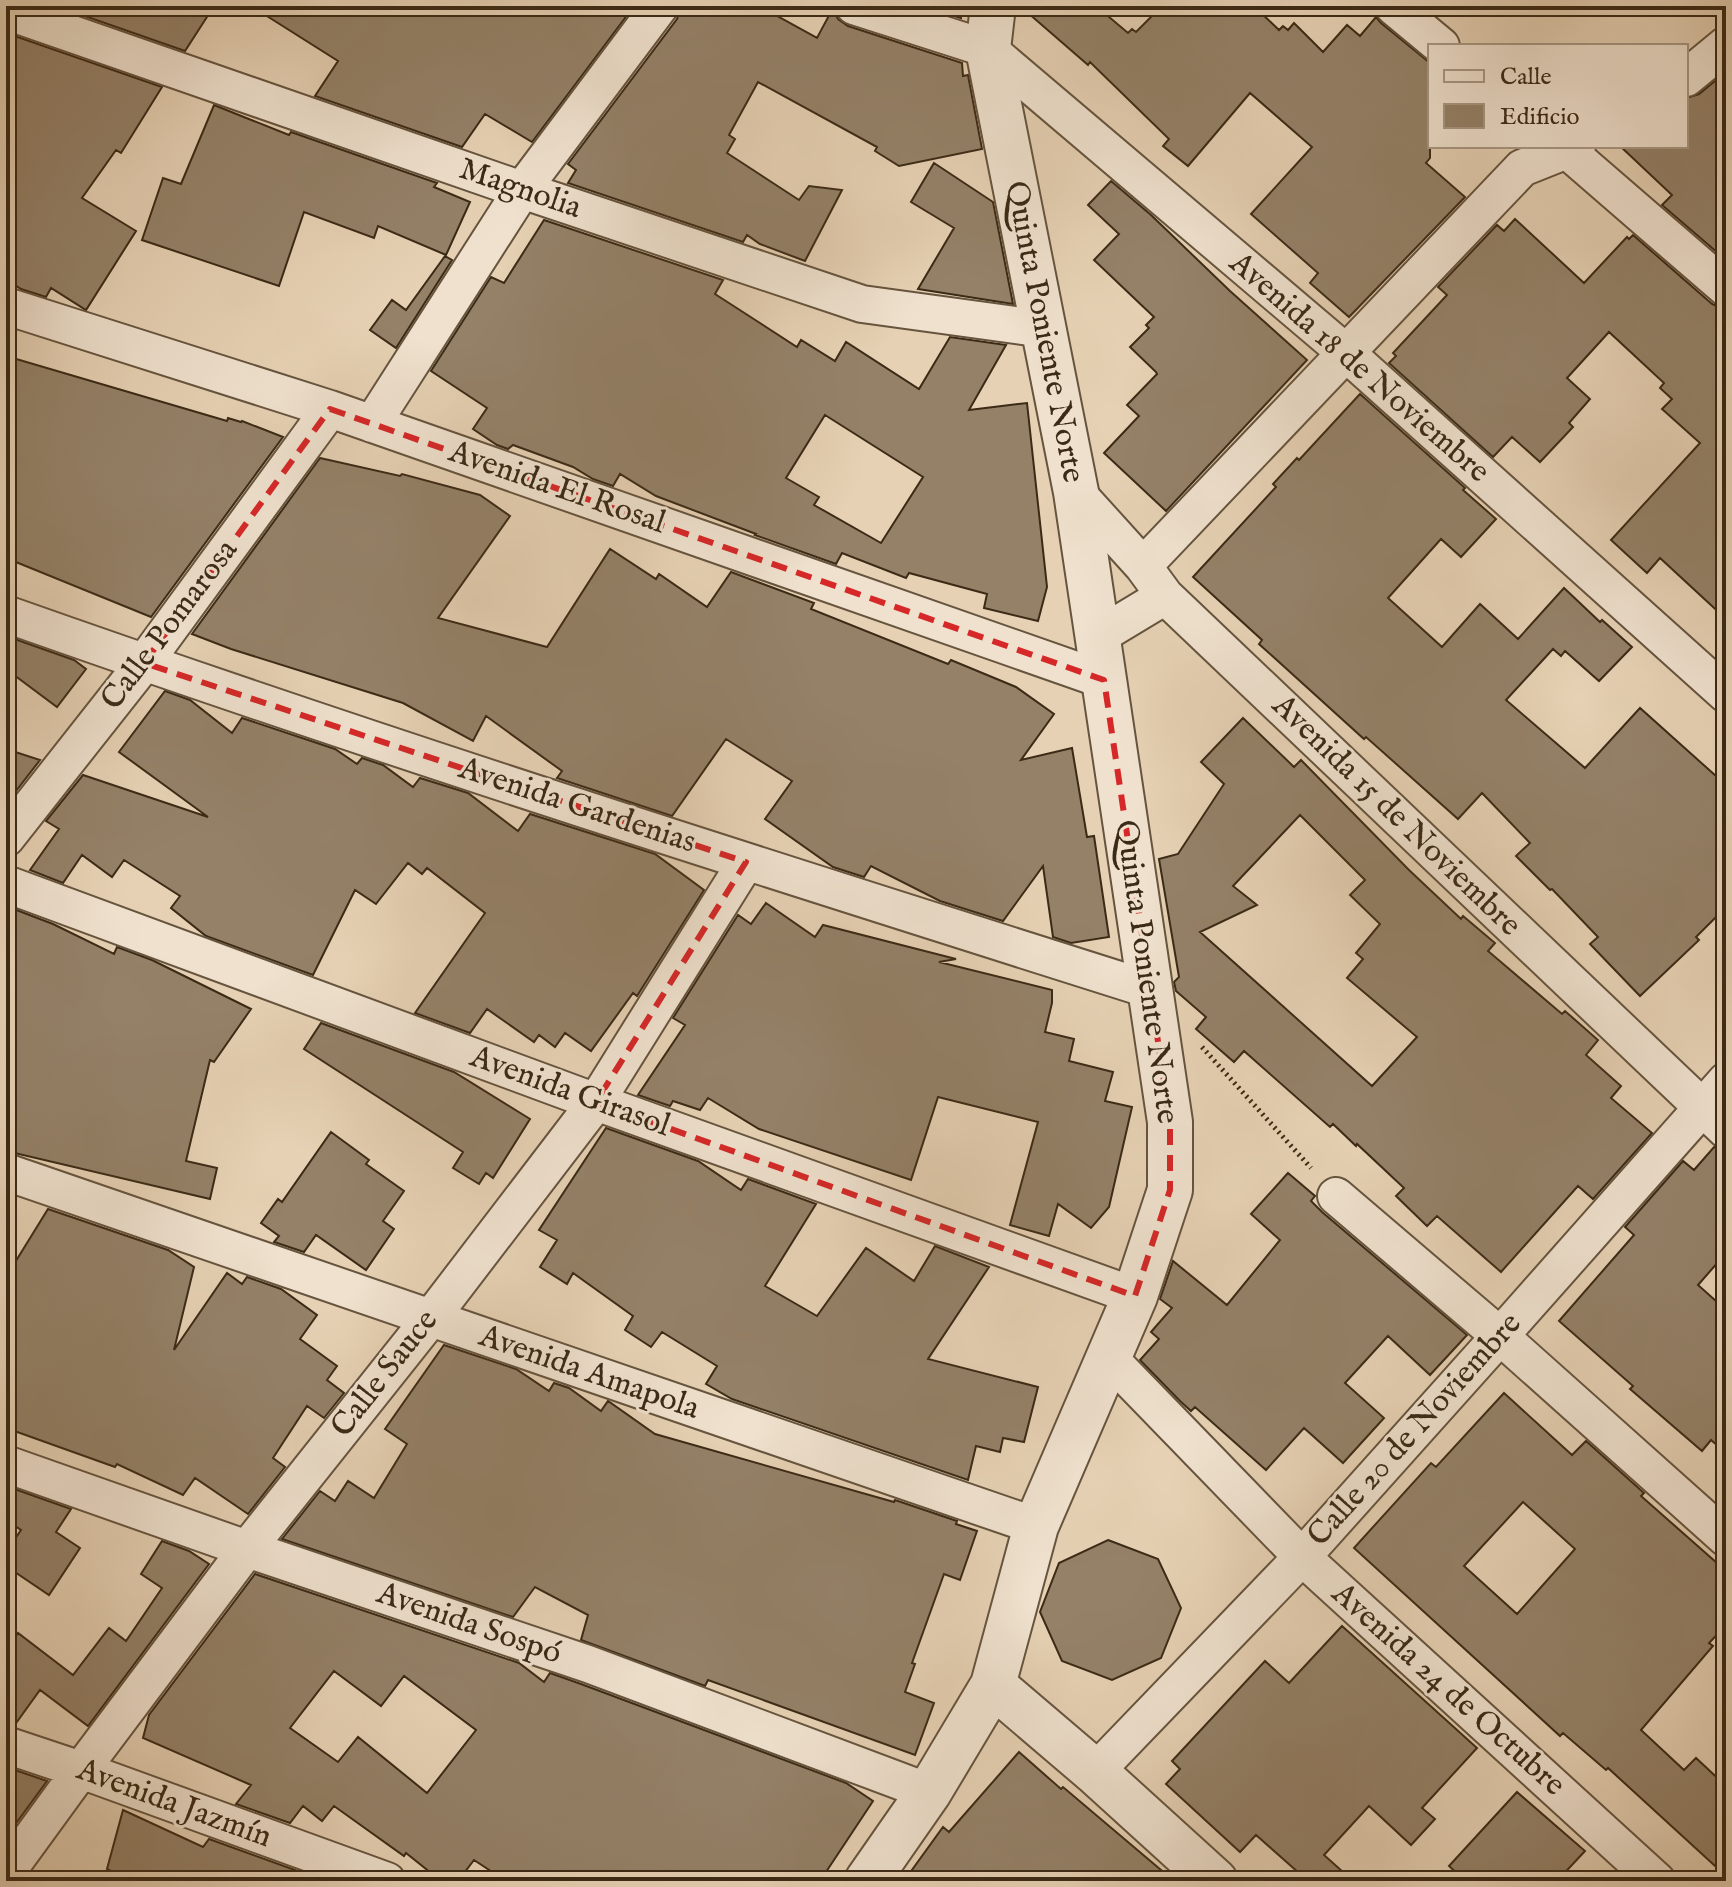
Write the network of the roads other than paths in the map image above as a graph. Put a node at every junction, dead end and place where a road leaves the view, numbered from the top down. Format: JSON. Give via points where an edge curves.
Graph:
{"nodes":[{"id":1,"x":660,"y":6,"type":"edge"},
{"id":2,"x":854,"y":6,"type":"edge"},
{"id":3,"x":993,"y":6,"type":"edge"},
{"id":4,"x":1394,"y":7,"type":"edge"},
{"id":5,"x":6,"y":11,"type":"edge"},
{"id":6,"x":1439,"y":44,"type":"edge"},
{"id":7,"x":1726,"y":45,"type":"edge"},
{"id":8,"x":988,"y":49,"type":"junction"},
{"id":9,"x":1688,"y":76,"type":"edge"},
{"id":10,"x":1569,"y":148,"type":"edge"},
{"id":11,"x":522,"y":190,"type":"junction"},
{"id":12,"x":1726,"y":288,"type":"edge"},
{"id":13,"x":6,"y":306,"type":"edge"},
{"id":14,"x":1044,"y":329,"type":"junction"},
{"id":15,"x":1345,"y":352,"type":"junction"},
{"id":16,"x":330,"y":409,"type":"junction"},
{"id":17,"x":372,"y":424,"type":"junction"},
{"id":18,"x":1076,"y":492,"type":"junction"},
{"id":19,"x":1143,"y":566,"type":"junction"},
{"id":20,"x":1165,"y":596,"type":"junction"},
{"id":21,"x":6,"y":614,"type":"edge"},
{"id":22,"x":1097,"y":637,"type":"junction"},
{"id":23,"x":144,"y":663,"type":"junction"},
{"id":24,"x":1104,"y":680,"type":"junction"},
{"id":25,"x":1726,"y":694,"type":"edge"},
{"id":26,"x":6,"y":838,"type":"edge"},
{"id":27,"x":746,"y":862,"type":"junction"},
{"id":28,"x":6,"y":884,"type":"edge"},
{"id":29,"x":1151,"y":990,"type":"junction"},
{"id":30,"x":1726,"y":1081,"type":"edge"},
{"id":31,"x":596,"y":1102,"type":"junction"},
{"id":32,"x":1714,"y":1119,"type":"edge"},
{"id":33,"x":6,"y":1172,"type":"edge"},
{"id":34,"x":1336,"y":1196,"type":"road end"},
{"id":35,"x":1135,"y":1296,"type":"junction"},
{"id":36,"x":430,"y":1319,"type":"junction"},
{"id":37,"x":1500,"y":1336,"type":"junction"},
{"id":38,"x":1109,"y":1358,"type":"junction"},
{"id":39,"x":6,"y":1464,"type":"edge"},
{"id":40,"x":1036,"y":1526,"type":"junction"},
{"id":41,"x":1726,"y":1538,"type":"edge"},
{"id":42,"x":247,"y":1549,"type":"junction"},
{"id":43,"x":1302,"y":1557,"type":"junction"},
{"id":44,"x":993,"y":1685,"type":"junction"},
{"id":45,"x":6,"y":1745,"type":"edge"},
{"id":46,"x":81,"y":1770,"type":"junction"},
{"id":47,"x":1095,"y":1772,"type":"junction"},
{"id":48,"x":929,"y":1792,"type":"junction"},
{"id":49,"x":6,"y":1873,"type":"edge"},
{"id":50,"x":387,"y":1881,"type":"edge"},
{"id":51,"x":867,"y":1881,"type":"edge"},
{"id":52,"x":1215,"y":1881,"type":"edge"},
{"id":53,"x":1657,"y":1881,"type":"edge"}],
"edges":[{"from":1,"to":11,"type":"street"},
{"from":2,"to":8,"type":"street"},
{"from":3,"to":8,"type":"street","name":"Quinta Poniente Norte"},
{"from":4,"to":6,"type":"street"},
{"from":5,"to":11,"type":"street","name":"Magnolia"},
{"from":7,"to":9,"type":"street"},
{"from":8,"to":14,"type":"street","name":"Quinta Poniente Norte"},
{"from":8,"to":15,"type":"street","name":"Avenida 18 de Noviembre"},
{"from":10,"to":12,"type":"street"},
{"from":10,"to":15,"type":"street","via":[[1522,168]]},
{"from":11,"to":14,"type":"street","name":"Magnolia","via":[[862,304]]},
{"from":11,"to":17,"type":"street"},
{"from":13,"to":16,"type":"street","name":"Avenida El Rosal"},
{"from":14,"to":18,"type":"street","name":"Quinta Poniente Norte"},
{"from":15,"to":19,"type":"street"},
{"from":15,"to":25,"type":"street","name":"Avenida 18 de Noviembre"},
{"from":16,"to":17,"type":"street","name":"Avenida El Rosal"},
{"from":16,"to":23,"type":"street","name":"Calle Pomarosa"},
{"from":17,"to":24,"type":"street","name":"Avenida El Rosal"},
{"from":18,"to":19,"type":"street","name":"Avenida 15 de Noviembre"},
{"from":18,"to":22,"type":"street","name":"Quinta Poniente Norte"},
{"from":19,"to":20,"type":"street","name":"Avenida 15 de Noviembre"},
{"from":20,"to":22,"type":"street"},
{"from":20,"to":32,"type":"street","name":"Avenida 15 de Noviembre"},
{"from":21,"to":23,"type":"street","name":"Avenida Gardenias"},
{"from":22,"to":24,"type":"street","name":"Quinta Poniente Norte"},
{"from":23,"to":26,"type":"street","name":"Calle Pomarosa"},
{"from":23,"to":27,"type":"street","name":"Avenida Gardenias"},
{"from":24,"to":29,"type":"street","name":"Quinta Poniente Norte"},
{"from":27,"to":29,"type":"street","name":"Avenida Gardenias"},
{"from":27,"to":31,"type":"street","name":"Calle Sauce"},
{"from":28,"to":31,"type":"street","name":"Avenida Girasol"},
{"from":29,"to":35,"type":"street","name":"Quinta Poniente Norte","via":[[1170,1122],[1170,1190]]},
{"from":30,"to":32,"type":"street","name":"Calle 20 de Noviembre"},
{"from":31,"to":35,"type":"street","name":"Avenida Girasol"},
{"from":31,"to":36,"type":"street","name":"Calle Sauce"},
{"from":32,"to":37,"type":"street","name":"Calle 20 de Noviembre"},
{"from":33,"to":36,"type":"street","name":"Avenida Amapola"},
{"from":34,"to":37,"type":"street"},
{"from":35,"to":38,"type":"street","name":"Quinta Poniente Norte"},
{"from":36,"to":40,"type":"street","name":"Avenida Amapola"},
{"from":36,"to":42,"type":"street","name":"Calle Sauce"},
{"from":37,"to":41,"type":"street"},
{"from":37,"to":43,"type":"street","name":"Calle 20 de Noviembre"},
{"from":38,"to":40,"type":"street","name":"Quinta Poniente Norte"},
{"from":38,"to":43,"type":"street","name":"Avenida 24 de Octubre"},
{"from":39,"to":42,"type":"street","name":"Avenida Sospó"},
{"from":40,"to":44,"type":"street","name":"Quinta Poniente Norte"},
{"from":42,"to":46,"type":"street","name":"Calle Sauce"},
{"from":42,"to":48,"type":"street","name":"Avenida Sospó","via":[[588,1664]]},
{"from":43,"to":47,"type":"street","name":"Calle 20 de Noviembre"},
{"from":43,"to":53,"type":"street","name":"Avenida 24 de Octubre"},
{"from":44,"to":47,"type":"street"},
{"from":44,"to":48,"type":"street","name":"Quinta Poniente Norte"},
{"from":45,"to":46,"type":"street","name":"Avenida Jazmín"},
{"from":46,"to":49,"type":"street","name":"Calle Sauce"},
{"from":46,"to":50,"type":"street","name":"Avenida Jazmín"},
{"from":47,"to":52,"type":"street"},
{"from":48,"to":51,"type":"street","name":"Quinta Poniente Norte"}]}
